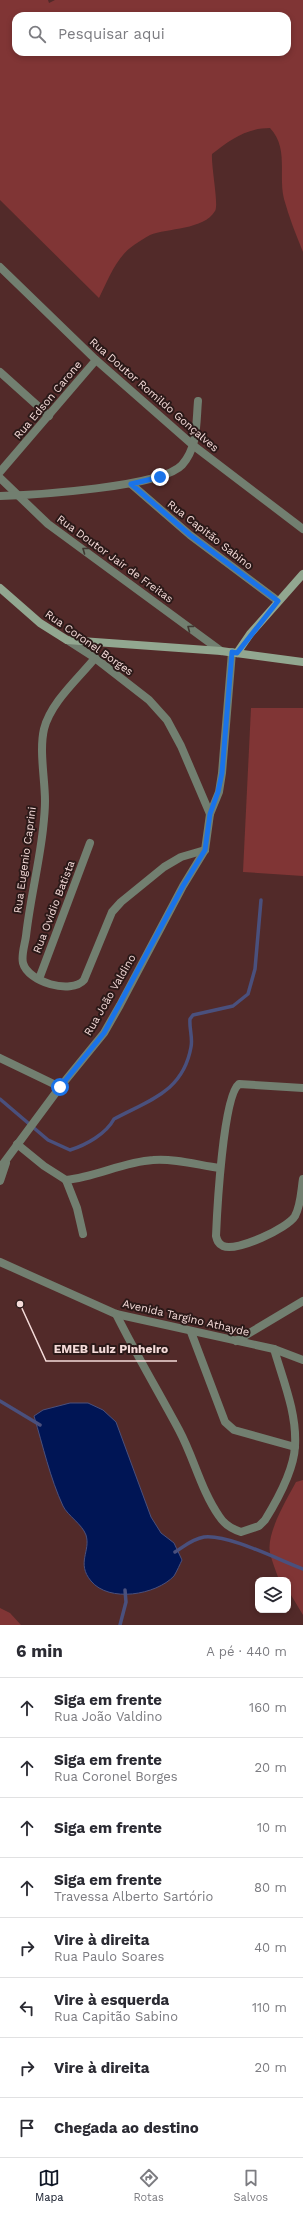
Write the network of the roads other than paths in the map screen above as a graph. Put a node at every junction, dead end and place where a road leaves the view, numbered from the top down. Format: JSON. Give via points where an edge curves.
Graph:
{"nodes":[{"id":1,"x":0,"y":267,"type":"edge"},
{"id":2,"x":96,"y":360,"type":"junction"},
{"id":3,"x":0,"y":372,"type":"edge"},
{"id":4,"x":198,"y":401,"type":"dead end"},
{"id":5,"x":49,"y":416,"type":"junction"},
{"id":6,"x":194,"y":446,"type":"junction"},
{"id":7,"x":0,"y":472,"type":"edge"},
{"id":8,"x":0,"y":478,"type":"edge"},
{"id":9,"x":131,"y":484,"type":"junction"},
{"id":10,"x":0,"y":496,"type":"edge"},
{"id":11,"x":17,"y":496,"type":"junction"},
{"id":12,"x":303,"y":529,"type":"edge"},
{"id":13,"x":303,"y":574,"type":"edge"},
{"id":14,"x":0,"y":588,"type":"edge"},
{"id":15,"x":278,"y":601,"type":"junction"},
{"id":16,"x":67,"y":640,"type":"junction"},
{"id":17,"x":221,"y":651,"type":"junction"},
{"id":18,"x":234,"y":653,"type":"junction"},
{"id":19,"x":95,"y":658,"type":"junction"},
{"id":20,"x":303,"y":662,"type":"edge"},
{"id":21,"x":210,"y":814,"type":"junction"},
{"id":22,"x":90,"y":844,"type":"dead end"},
{"id":23,"x":205,"y":850,"type":"junction"},
{"id":24,"x":39,"y":979,"type":"junction"},
{"id":25,"x":0,"y":1058,"type":"edge"},
{"id":26,"x":60,"y":1087,"type":"junction"},
{"id":27,"x":303,"y":1088,"type":"edge"},
{"id":28,"x":17,"y":1144,"type":"junction"},
{"id":29,"x":6,"y":1161,"type":"junction"},
{"id":30,"x":0,"y":1168,"type":"edge"},
{"id":31,"x":220,"y":1168,"type":"junction"},
{"id":32,"x":303,"y":1179,"type":"edge"},
{"id":33,"x":66,"y":1180,"type":"junction"},
{"id":34,"x":0,"y":1181,"type":"edge"},
{"id":35,"x":83,"y":1234,"type":"dead end"},
{"id":36,"x":0,"y":1262,"type":"edge"},
{"id":37,"x":303,"y":1301,"type":"edge"},
{"id":38,"x":116,"y":1314,"type":"junction"},
{"id":39,"x":191,"y":1332,"type":"junction"},
{"id":40,"x":236,"y":1341,"type":"junction"},
{"id":41,"x":274,"y":1349,"type":"junction"},
{"id":42,"x":303,"y":1360,"type":"edge"},
{"id":43,"x":296,"y":1447,"type":"junction"}],
"edges":[{"from":1,"to":2,"type":"street","name":"Rua Doutor Romildo Gonçalves"},
{"from":2,"to":5,"type":"street","name":"Rua Edson Carone"},
{"from":2,"to":6,"type":"street","name":"Rua Doutor Romildo Gonçalves"},
{"from":3,"to":5,"type":"street"},
{"from":4,"to":6,"type":"street"},
{"from":5,"to":7,"type":"street","name":"Rua Edson Carone"},
{"from":6,"to":9,"type":"street","via":[[182,464],[172,473]]},
{"from":6,"to":12,"type":"street","name":"Rua Doutor Romildo Gonçalves"},
{"from":8,"to":11,"type":"street","name":"Rua Doutor Jair de Freitas"},
{"from":9,"to":11,"type":"street"},
{"from":9,"to":15,"type":"street","name":"Rua Capitão Sabino","via":[[190,535]]},
{"from":10,"to":11,"type":"street"},
{"from":17,"to":11,"type":"street","name":"Rua Doutor Jair de Freitas","one_way":true,"via":[[48,524]]},
{"from":13,"to":15,"type":"main road"},
{"from":14,"to":16,"type":"main road","name":"Rua Coronel Borges","via":[[40,623]]},
{"from":15,"to":18,"type":"main road"},
{"from":16,"to":17,"type":"main road"},
{"from":16,"to":19,"type":"street","name":"Rua Coronel Borges"},
{"from":17,"to":18,"type":"main road"},
{"from":18,"to":20,"type":"main road"},
{"from":18,"to":21,"type":"street","via":[[222,773]]},
{"from":19,"to":21,"type":"street","name":"Rua Coronel Borges","via":[[149,700],[167,720]]},
{"from":19,"to":24,"type":"street","name":"Rua Eugenio Caprini","via":[[50,714],[44,730],[43,830],[23,960],[27,972]]},
{"from":21,"to":23,"type":"street"},
{"from":22,"to":24,"type":"street","name":"Rua Ovidio Batista"},
{"from":23,"to":24,"type":"street","via":[[181,857],[144,882],[121,902],[112,912],[84,980],[80,984],[69,988]]},
{"from":23,"to":26,"type":"street","name":"Rua João Valdino","via":[[104,1033]]},
{"from":25,"to":26,"type":"street"},
{"from":26,"to":28,"type":"street","name":"Rua João Valdino"},
{"from":27,"to":31,"type":"street","via":[[239,1084],[236,1086],[231,1101]]},
{"from":28,"to":29,"type":"street","name":"Rua João Valdino"},
{"from":28,"to":33,"type":"street"},
{"from":29,"to":30,"type":"street","name":"Rua João Valdino"},
{"from":29,"to":34,"type":"street","name":"Rua João Valdino"},
{"from":31,"to":32,"type":"street","via":[[216,1236],[218,1242],[230,1247],[285,1226],[295,1216]]},
{"from":31,"to":33,"type":"street","via":[[154,1159],[92,1176]]},
{"from":33,"to":35,"type":"street","via":[[77,1208]]},
{"from":36,"to":38,"type":"street","name":"Avenida Targino Athayde"},
{"from":37,"to":40,"type":"street"},
{"from":38,"to":39,"type":"street","name":"Avenida Targino Athayde"},
{"from":38,"to":43,"type":"street","via":[[179,1430],[212,1505],[228,1526],[241,1532],[254,1528],[265,1520],[291,1467]]},
{"from":39,"to":40,"type":"street","name":"Avenida Targino Athayde"},
{"from":39,"to":43,"type":"street","via":[[225,1422],[234,1430]]},
{"from":40,"to":41,"type":"street","name":"Avenida Targino Athayde"},
{"from":41,"to":42,"type":"street","name":"Avenida Targino Athayde"},
{"from":41,"to":43,"type":"street","via":[[295,1427]]}]}
